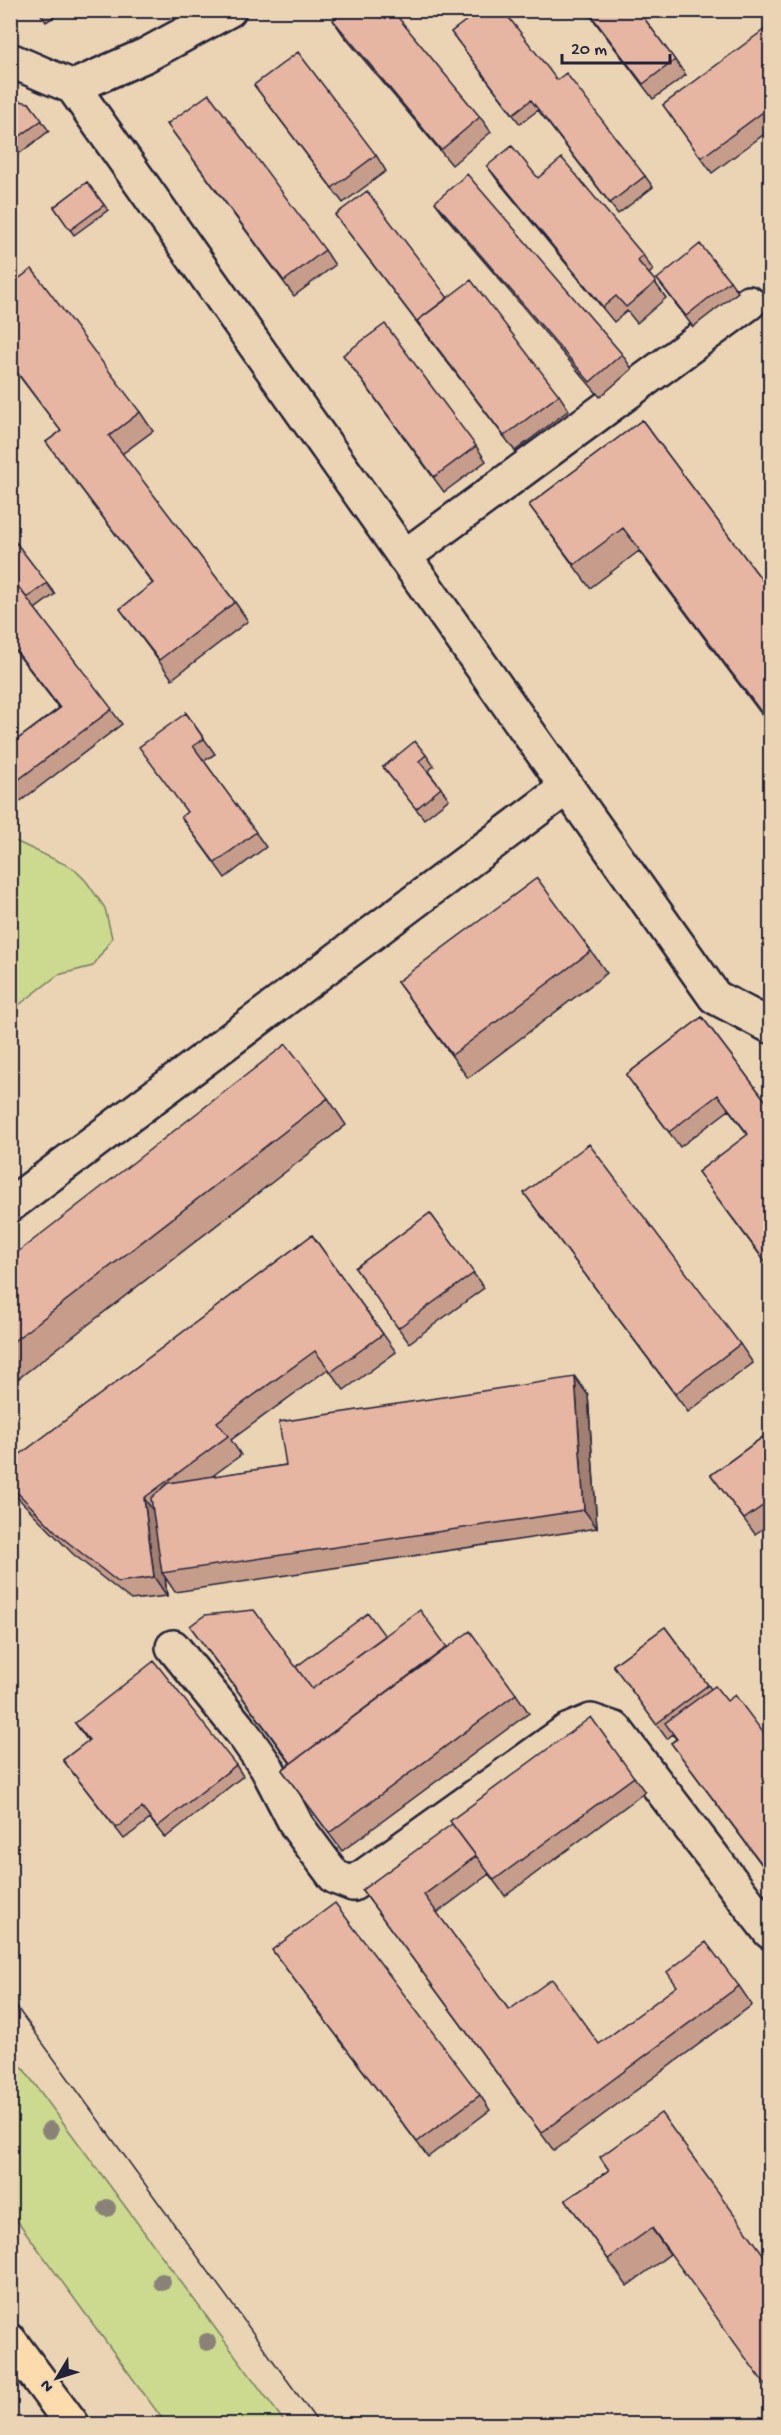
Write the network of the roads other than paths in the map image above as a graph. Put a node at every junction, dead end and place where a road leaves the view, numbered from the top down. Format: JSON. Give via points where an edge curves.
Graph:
{"nodes":[{"id":1,"x":230,"y":10,"type":"edge"},
{"id":2,"x":10,"y":60,"type":"edge"},
{"id":3,"x":73,"y":87,"type":"junction"},
{"id":4,"x":749,"y":303,"type":"dead end"},
{"id":5,"x":404,"y":557,"type":"junction"},
{"id":6,"x":567,"y":788,"type":"junction"},
{"id":7,"x":771,"y":1026,"type":"edge"},
{"id":8,"x":10,"y":1205,"type":"edge"},
{"id":9,"x":174,"y":1647,"type":"dead end"},
{"id":10,"x":771,"y":1932,"type":"edge"},
{"id":11,"x":10,"y":2341,"type":"edge"},
{"id":12,"x":72,"y":2424,"type":"edge"}],
"edges":[{"from":1,"to":3,"type":"street","via":[[146,55]]},
{"from":2,"to":3,"type":"street"},
{"from":3,"to":5,"type":"street"},
{"from":4,"to":5,"type":"street"},
{"from":5,"to":6,"type":"street"},
{"from":6,"to":7,"type":"street","via":[[715,997]]},
{"from":6,"to":8,"type":"street"},
{"from":9,"to":10,"type":"street","via":[[244,1735],[267,1768],[297,1826],[335,1877],[353,1884],[567,1731],[591,1721],[615,1729]]},
{"from":11,"to":12,"type":"main road"}]}
